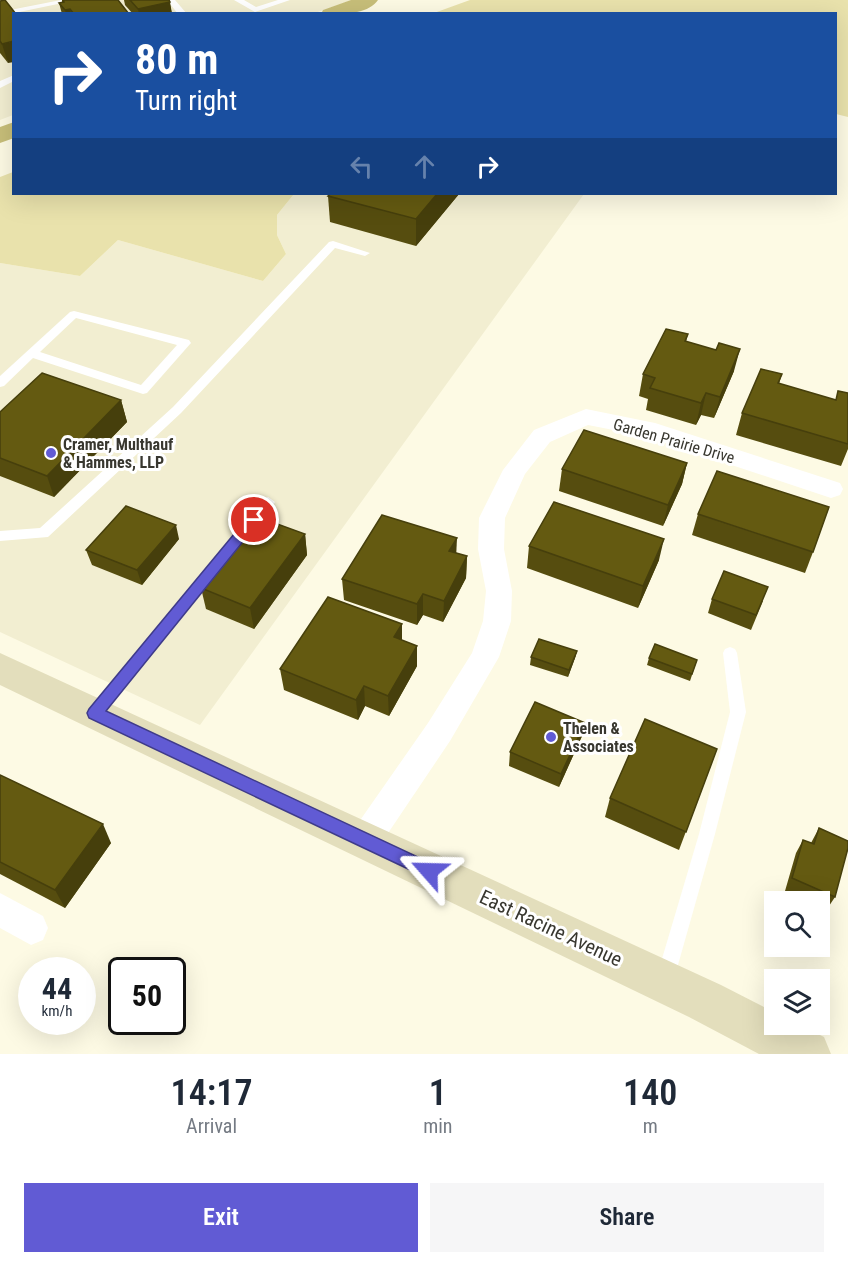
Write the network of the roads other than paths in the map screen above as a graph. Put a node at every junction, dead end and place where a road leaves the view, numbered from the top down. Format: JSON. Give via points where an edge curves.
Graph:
{"nodes":[{"id":1,"x":14,"y":0,"type":"edge"},
{"id":2,"x":73,"y":0,"type":"edge"},
{"id":3,"x":171,"y":0,"type":"edge"},
{"id":4,"x":238,"y":0,"type":"edge"},
{"id":5,"x":286,"y":0,"type":"edge"},
{"id":6,"x":369,"y":0,"type":"edge"},
{"id":7,"x":22,"y":12,"type":"edge"},
{"id":8,"x":181,"y":12,"type":"edge"},
{"id":9,"x":336,"y":12,"type":"edge"},
{"id":10,"x":365,"y":253,"type":"dead end"},
{"id":11,"x":32,"y":354,"type":"junction"},
{"id":12,"x":0,"y":383,"type":"edge"},
{"id":13,"x":831,"y":489,"type":"dead end"},
{"id":14,"x":268,"y":502,"type":"dead end"},
{"id":15,"x":0,"y":536,"type":"edge"},
{"id":16,"x":730,"y":653,"type":"dead end"},
{"id":17,"x":0,"y":668,"type":"edge"},
{"id":18,"x":95,"y":713,"type":"junction"},
{"id":19,"x":365,"y":840,"type":"junction"},
{"id":20,"x":0,"y":909,"type":"edge"},
{"id":21,"x":31,"y":928,"type":"dead end"},
{"id":22,"x":664,"y":981,"type":"junction"},
{"id":23,"x":807,"y":1054,"type":"edge"}],
"edges":[{"from":1,"to":7,"type":"lane"},
{"from":2,"to":7,"type":"lane"},
{"from":3,"to":8,"type":"lane"},
{"from":4,"to":5,"type":"lane","via":[[255,10]]},
{"from":6,"to":9,"type":"main road"},
{"from":10,"to":15,"type":"lane","via":[[333,244],[177,410],[43,532]]},
{"from":11,"to":11,"type":"lane","via":[[143,390],[185,343],[74,314]]},
{"from":11,"to":12,"type":"lane"},
{"from":13,"to":19,"type":"street","name":"Garden Prairie Drive","via":[[647,429],[586,417],[542,436],[515,470],[492,518],[491,549],[499,591],[497,621],[484,657],[439,732]]},
{"from":14,"to":18,"type":"lane"},
{"from":16,"to":22,"type":"lane","via":[[738,712]]},
{"from":17,"to":18,"type":"main road","name":"East Racine Avenue"},
{"from":18,"to":19,"type":"main road","name":"East Racine Avenue"},
{"from":19,"to":22,"type":"main road","name":"East Racine Avenue"},
{"from":20,"to":21,"type":"street"},
{"from":22,"to":23,"type":"main road","name":"East Racine Avenue"}]}
